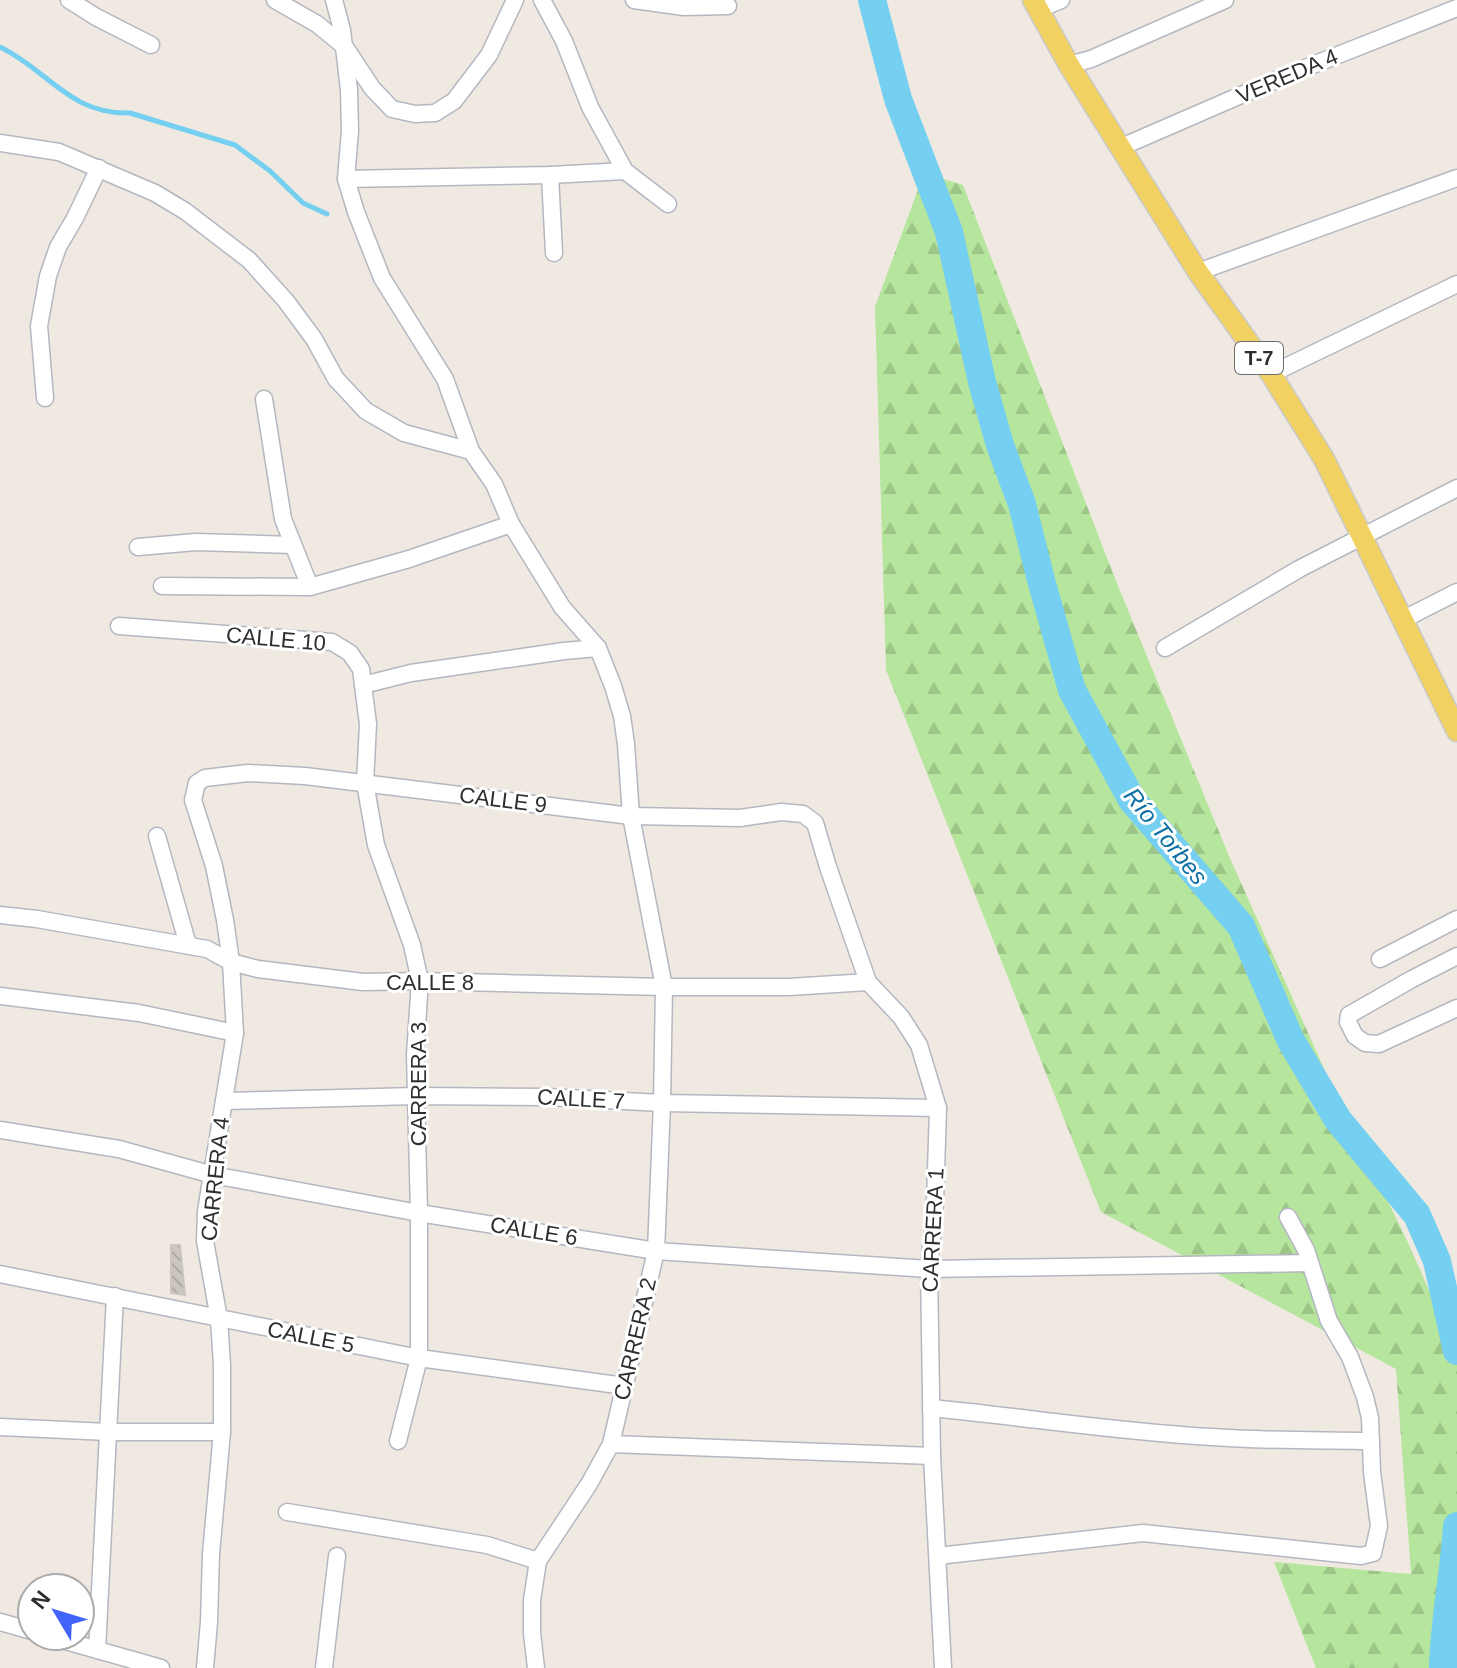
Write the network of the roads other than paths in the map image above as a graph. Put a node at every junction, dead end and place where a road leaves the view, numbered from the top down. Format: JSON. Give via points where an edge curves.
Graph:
{"nodes":[{"id":1,"x":69,"y":0,"type":"edge"},
{"id":2,"x":275,"y":0,"type":"edge"},
{"id":3,"x":334,"y":0,"type":"edge"},
{"id":4,"x":515,"y":0,"type":"edge"},
{"id":5,"x":542,"y":0,"type":"edge"},
{"id":6,"x":634,"y":0,"type":"edge"},
{"id":7,"x":1061,"y":0,"type":"edge"},
{"id":8,"x":1225,"y":0,"type":"edge"},
{"id":9,"x":1035,"y":5,"type":"edge"},
{"id":10,"x":728,"y":6,"type":"dead end"},
{"id":11,"x":1457,"y":8,"type":"edge"},
{"id":12,"x":151,"y":45,"type":"dead end"},
{"id":13,"x":345,"y":47,"type":"junction"},
{"id":14,"x":1069,"y":65,"type":"junction"},
{"id":15,"x":0,"y":143,"type":"edge"},
{"id":16,"x":1119,"y":148,"type":"junction"},
{"id":17,"x":99,"y":168,"type":"junction"},
{"id":18,"x":625,"y":171,"type":"junction"},
{"id":19,"x":550,"y":175,"type":"junction"},
{"id":20,"x":1457,"y":178,"type":"edge"},
{"id":21,"x":346,"y":179,"type":"junction"},
{"id":22,"x":668,"y":204,"type":"dead end"},
{"id":23,"x":554,"y":253,"type":"dead end"},
{"id":24,"x":1198,"y":272,"type":"junction"},
{"id":25,"x":1457,"y":284,"type":"edge"},
{"id":26,"x":1271,"y":374,"type":"junction"},
{"id":27,"x":45,"y":398,"type":"dead end"},
{"id":28,"x":264,"y":399,"type":"dead end"},
{"id":29,"x":471,"y":451,"type":"junction"},
{"id":30,"x":1457,"y":488,"type":"edge"},
{"id":31,"x":511,"y":524,"type":"junction"},
{"id":32,"x":1363,"y":535,"type":"junction"},
{"id":33,"x":293,"y":545,"type":"junction"},
{"id":34,"x":138,"y":547,"type":"dead end"},
{"id":35,"x":162,"y":586,"type":"dead end"},
{"id":36,"x":310,"y":587,"type":"junction"},
{"id":37,"x":1457,"y":592,"type":"edge"},
{"id":38,"x":1404,"y":619,"type":"junction"},
{"id":39,"x":119,"y":626,"type":"dead end"},
{"id":40,"x":598,"y":648,"type":"junction"},
{"id":41,"x":1165,"y":648,"type":"dead end"},
{"id":42,"x":363,"y":685,"type":"junction"},
{"id":43,"x":1457,"y":731,"type":"edge"},
{"id":44,"x":365,"y":783,"type":"junction"},
{"id":45,"x":195,"y":790,"type":"joint"},
{"id":46,"x":631,"y":816,"type":"junction"},
{"id":47,"x":815,"y":823,"type":"joint"},
{"id":48,"x":157,"y":836,"type":"dead end"},
{"id":49,"x":0,"y":915,"type":"edge"},
{"id":50,"x":1457,"y":919,"type":"edge"},
{"id":51,"x":188,"y":945,"type":"junction"},
{"id":52,"x":1457,"y":956,"type":"edge"},
{"id":53,"x":1380,"y":959,"type":"dead end"},
{"id":54,"x":231,"y":962,"type":"junction"},
{"id":55,"x":420,"y":981,"type":"junction"},
{"id":56,"x":868,"y":982,"type":"junction"},
{"id":57,"x":664,"y":987,"type":"junction"},
{"id":58,"x":0,"y":996,"type":"edge"},
{"id":59,"x":1457,"y":1008,"type":"edge"},
{"id":60,"x":235,"y":1033,"type":"junction"},
{"id":61,"x":415,"y":1096,"type":"junction"},
{"id":62,"x":224,"y":1101,"type":"junction"},
{"id":63,"x":662,"y":1103,"type":"junction"},
{"id":64,"x":938,"y":1108,"type":"junction"},
{"id":65,"x":0,"y":1130,"type":"edge"},
{"id":66,"x":213,"y":1175,"type":"junction"},
{"id":67,"x":419,"y":1213,"type":"junction"},
{"id":68,"x":1288,"y":1217,"type":"dead end"},
{"id":69,"x":656,"y":1251,"type":"junction"},
{"id":70,"x":1310,"y":1263,"type":"junction"},
{"id":71,"x":929,"y":1269,"type":"junction"},
{"id":72,"x":0,"y":1274,"type":"edge"},
{"id":73,"x":115,"y":1296,"type":"junction"},
{"id":74,"x":219,"y":1319,"type":"junction"},
{"id":75,"x":419,"y":1358,"type":"junction"},
{"id":76,"x":625,"y":1386,"type":"junction"},
{"id":77,"x":931,"y":1408,"type":"junction"},
{"id":78,"x":0,"y":1427,"type":"edge"},
{"id":79,"x":108,"y":1432,"type":"junction"},
{"id":80,"x":222,"y":1432,"type":"junction"},
{"id":81,"x":398,"y":1441,"type":"dead end"},
{"id":82,"x":1371,"y":1441,"type":"junction"},
{"id":83,"x":611,"y":1444,"type":"junction"},
{"id":84,"x":932,"y":1456,"type":"junction"},
{"id":85,"x":287,"y":1512,"type":"dead end"},
{"id":86,"x":337,"y":1556,"type":"dead end"},
{"id":87,"x":938,"y":1556,"type":"junction"},
{"id":88,"x":538,"y":1561,"type":"junction"},
{"id":89,"x":97,"y":1650,"type":"joint"},
{"id":90,"x":161,"y":1668,"type":"edge"},
{"id":91,"x":205,"y":1668,"type":"edge"},
{"id":92,"x":324,"y":1668,"type":"edge"},
{"id":93,"x":536,"y":1668,"type":"edge"},
{"id":94,"x":943,"y":1668,"type":"edge"}],
"edges":[{"from":1,"to":12,"type":"street"},
{"from":2,"to":13,"type":"street"},
{"from":3,"to":13,"type":"street"},
{"from":4,"to":13,"type":"street","via":[[489,55],[454,101],[435,113],[392,109]]},
{"from":5,"to":18,"type":"street"},
{"from":6,"to":10,"type":"street"},
{"from":7,"to":9,"type":"street"},
{"from":8,"to":14,"type":"street"},
{"from":9,"to":14,"type":"main road","number":"T-7"},
{"from":11,"to":16,"type":"street","name":"VEREDA 4"},
{"from":13,"to":21,"type":"street","via":[[350,131]]},
{"from":14,"to":16,"type":"main road","number":"T-7"},
{"from":15,"to":17,"type":"street","via":[[59,152]]},
{"from":16,"to":24,"type":"main road","number":"T-7"},
{"from":17,"to":27,"type":"street","via":[[48,276],[39,326]]},
{"from":17,"to":29,"type":"street","via":[[175,205],[249,260],[286,301],[336,379],[366,411],[404,433]]},
{"from":18,"to":19,"type":"street"},
{"from":18,"to":22,"type":"street"},
{"from":19,"to":21,"type":"street"},
{"from":19,"to":23,"type":"street"},
{"from":20,"to":24,"type":"street"},
{"from":21,"to":29,"type":"street","via":[[382,278],[445,379]]},
{"from":24,"to":26,"type":"main road","number":"T-7"},
{"from":25,"to":26,"type":"street"},
{"from":26,"to":32,"type":"main road","number":"T-7"},
{"from":28,"to":33,"type":"street","via":[[283,519]]},
{"from":29,"to":31,"type":"street","via":[[494,484]]},
{"from":30,"to":32,"type":"street"},
{"from":31,"to":36,"type":"street"},
{"from":31,"to":40,"type":"street","via":[[562,607]]},
{"from":32,"to":38,"type":"main road","number":"T-7"},
{"from":32,"to":41,"type":"street"},
{"from":33,"to":34,"type":"street","via":[[196,542]]},
{"from":33,"to":36,"type":"street"},
{"from":35,"to":36,"type":"street"},
{"from":37,"to":38,"type":"street"},
{"from":38,"to":43,"type":"main road","number":"T-7"},
{"from":39,"to":42,"type":"street","name":"CALLE 10","via":[[332,642],[350,653],[361,669]]},
{"from":40,"to":42,"type":"street","via":[[411,673]]},
{"from":40,"to":46,"type":"street","name":"CARRERA 2","via":[[622,716]]},
{"from":42,"to":44,"type":"street","name":"CARRERA 3","via":[[368,724]]},
{"from":44,"to":45,"type":"street","name":"CALLE 9","via":[[248,773],[205,778]]},
{"from":44,"to":46,"type":"street","name":"CALLE 9"},
{"from":44,"to":55,"type":"street","name":"CARRERA 3","via":[[376,845]]},
{"from":45,"to":54,"type":"street","name":"CARRERA 4","via":[[193,800],[214,866]]},
{"from":46,"to":47,"type":"street","name":"CALLE 9","via":[[740,818],[781,812],[803,814]]},
{"from":46,"to":57,"type":"street","name":"CARRERA 2"},
{"from":47,"to":56,"type":"street","name":"CARRERA 1"},
{"from":48,"to":51,"type":"street"},
{"from":49,"to":51,"type":"street","name":"CALLE 8"},
{"from":50,"to":53,"type":"street"},
{"from":51,"to":54,"type":"street","name":"CALLE 8"},
{"from":52,"to":59,"type":"street","via":[[1349,1015],[1348,1022],[1355,1036],[1379,1044]]},
{"from":54,"to":55,"type":"street","name":"CALLE 8","via":[[363,982]]},
{"from":54,"to":60,"type":"street","name":"CARRERA 4"},
{"from":55,"to":57,"type":"street","name":"CALLE 8"},
{"from":55,"to":61,"type":"street","name":"CARRERA 3"},
{"from":56,"to":57,"type":"street","name":"CALLE 8"},
{"from":56,"to":64,"type":"street","name":"CARRERA 1","via":[[919,1045]]},
{"from":57,"to":63,"type":"street","name":"CARRERA 2"},
{"from":58,"to":60,"type":"street","via":[[139,1013]]},
{"from":60,"to":62,"type":"street","name":"CARRERA 4"},
{"from":61,"to":62,"type":"street","name":"CALLE 7"},
{"from":61,"to":63,"type":"street","name":"CALLE 7"},
{"from":61,"to":67,"type":"street","name":"CARRERA 3"},
{"from":62,"to":66,"type":"street","name":"CARRERA 4"},
{"from":63,"to":64,"type":"street","name":"CALLE 7"},
{"from":63,"to":69,"type":"street","name":"CARRERA 2"},
{"from":64,"to":71,"type":"street","name":"CARRERA 1"},
{"from":65,"to":66,"type":"street","name":"CALLE 6","via":[[119,1149]]},
{"from":66,"to":67,"type":"street","name":"CALLE 6"},
{"from":66,"to":74,"type":"street","name":"CARRERA 4","via":[[205,1241]]},
{"from":67,"to":69,"type":"street","name":"CALLE 6"},
{"from":67,"to":75,"type":"street","name":"CARRERA 3"},
{"from":68,"to":70,"type":"street"},
{"from":69,"to":71,"type":"street","name":"CALLE 6"},
{"from":69,"to":76,"type":"street","name":"CARRERA 2"},
{"from":70,"to":71,"type":"street","name":"CALLE 6"},
{"from":70,"to":82,"type":"street","via":[[1329,1321],[1365,1397]]},
{"from":71,"to":77,"type":"street","name":"CARRERA 1"},
{"from":72,"to":73,"type":"street","name":"CALLE 5"},
{"from":73,"to":74,"type":"street","name":"CALLE 5"},
{"from":73,"to":79,"type":"street"},
{"from":74,"to":75,"type":"street","name":"CALLE 5"},
{"from":74,"to":80,"type":"street","name":"CARRERA 4"},
{"from":75,"to":76,"type":"street","name":"CALLE 5"},
{"from":75,"to":81,"type":"street","name":"CARRERA 3"},
{"from":76,"to":83,"type":"street","name":"CARRERA 2"},
{"from":77,"to":82,"type":"street","via":[[1213,1438]]},
{"from":77,"to":84,"type":"street","name":"CARRERA 1"},
{"from":78,"to":79,"type":"street"},
{"from":79,"to":80,"type":"street"},
{"from":79,"to":89,"type":"street"},
{"from":80,"to":91,"type":"street","name":"CARRERA 4"},
{"from":82,"to":87,"type":"street","via":[[1379,1526],[1373,1553],[1361,1556],[1143,1533]]},
{"from":83,"to":84,"type":"street"},
{"from":83,"to":88,"type":"street","name":"CARRERA 2"},
{"from":84,"to":87,"type":"street","name":"CARRERA 1"},
{"from":85,"to":88,"type":"street","via":[[487,1545]]},
{"from":86,"to":92,"type":"street"},
{"from":87,"to":94,"type":"street","name":"CARRERA 1"},
{"from":88,"to":93,"type":"street","name":"CARRERA 2","via":[[532,1600]]},
{"from":89,"to":90,"type":"street"}]}
